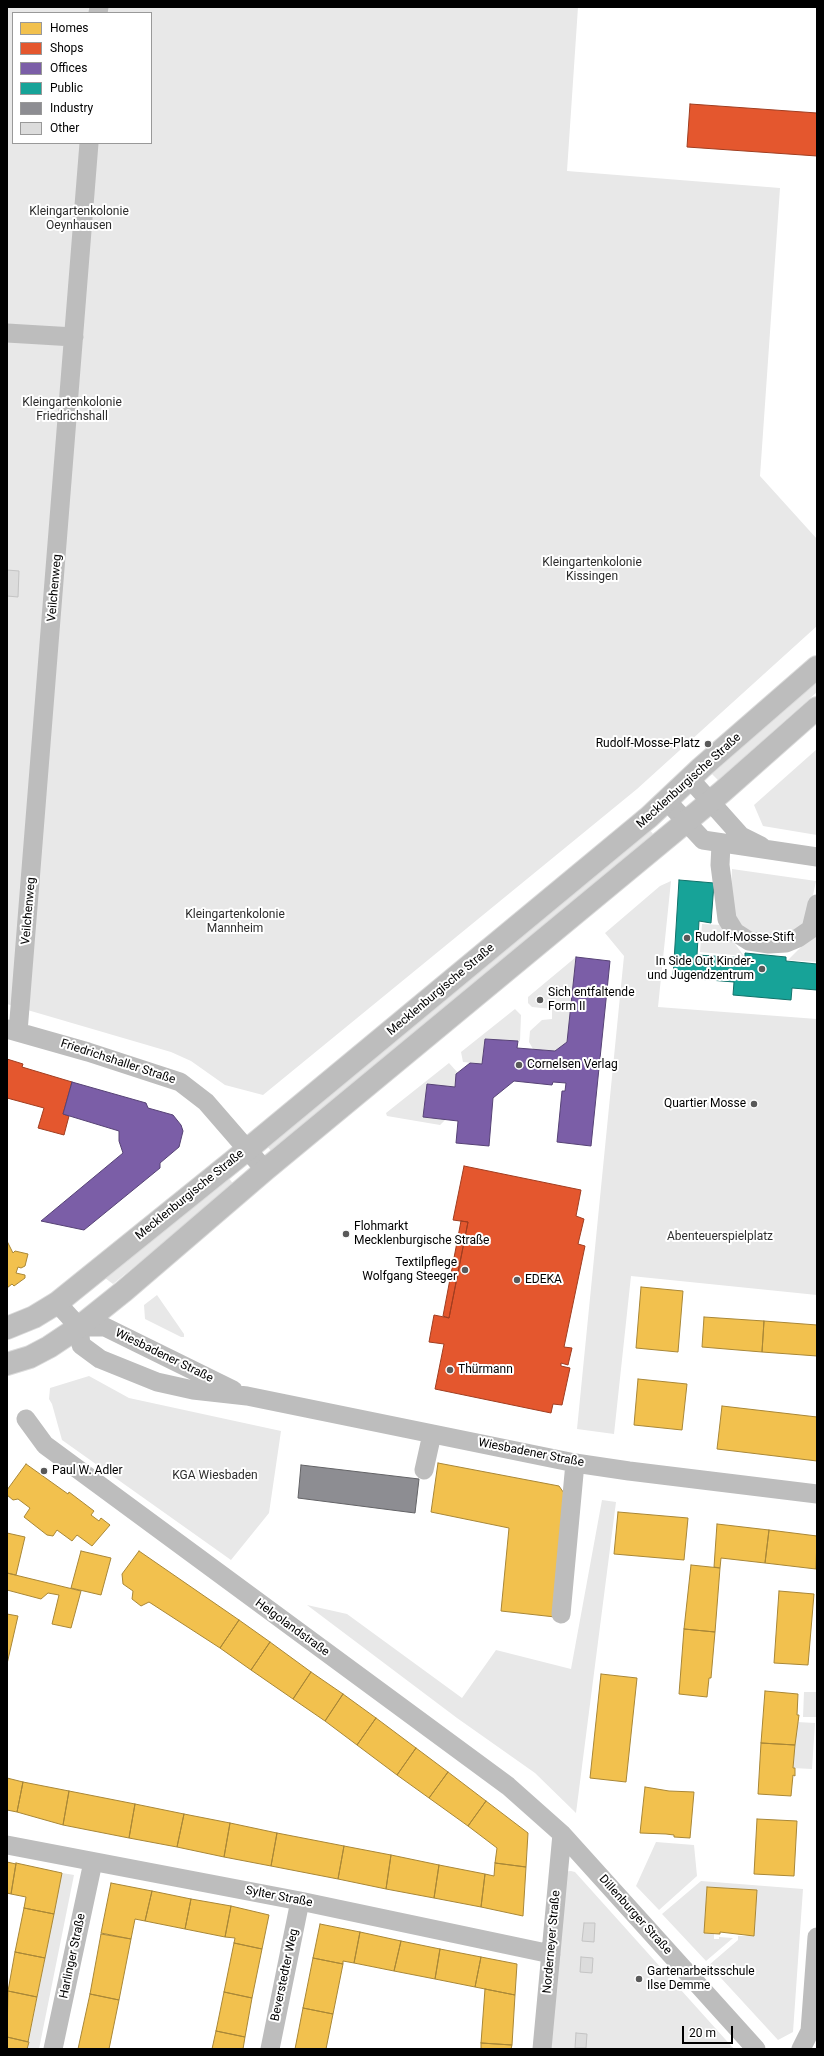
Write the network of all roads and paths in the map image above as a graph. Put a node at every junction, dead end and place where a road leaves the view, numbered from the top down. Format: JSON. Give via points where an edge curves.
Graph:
{"nodes":[{"id":1,"x":89,"y":144,"type":"edge"},
{"id":2,"x":7,"y":333,"type":"edge"},
{"id":3,"x":74,"y":337,"type":"junction"},
{"id":4,"x":817,"y":667,"type":"edge"},
{"id":5,"x":817,"y":708,"type":"edge"},
{"id":6,"x":690,"y":779,"type":"junction"},
{"id":7,"x":667,"y":801,"type":"junction"},
{"id":8,"x":709,"y":802,"type":"junction"},
{"id":9,"x":685,"y":822,"type":"junction"},
{"id":10,"x":721,"y":844,"type":"junction"},
{"id":11,"x":767,"y":850,"type":"junction"},
{"id":12,"x":817,"y":857,"type":"edge"},
{"id":13,"x":817,"y":904,"type":"edge"},
{"id":14,"x":13,"y":1030,"type":"edge"},
{"id":15,"x":248,"y":1149,"type":"junction"},
{"id":16,"x":265,"y":1170,"type":"junction"},
{"id":17,"x":57,"y":1303,"type":"junction"},
{"id":18,"x":7,"y":1328,"type":"edge"},
{"id":19,"x":79,"y":1328,"type":"junction"},
{"id":20,"x":7,"y":1364,"type":"edge"},
{"id":21,"x":247,"y":1396,"type":"junction"},
{"id":22,"x":26,"y":1419,"type":"dead end"},
{"id":23,"x":432,"y":1434,"type":"junction"},
{"id":24,"x":575,"y":1463,"type":"junction"},
{"id":25,"x":424,"y":1470,"type":"dead end"},
{"id":26,"x":817,"y":1494,"type":"edge"},
{"id":27,"x":561,"y":1614,"type":"dead end"},
{"id":28,"x":562,"y":1834,"type":"junction"},
{"id":29,"x":7,"y":1845,"type":"edge"},
{"id":30,"x":93,"y":1862,"type":"junction"},
{"id":31,"x":300,"y":1901,"type":"junction"},
{"id":32,"x":817,"y":1937,"type":"edge"},
{"id":33,"x":551,"y":1954,"type":"junction"},
{"id":34,"x":53,"y":2049,"type":"edge"},
{"id":35,"x":270,"y":2049,"type":"edge"},
{"id":36,"x":542,"y":2049,"type":"edge"},
{"id":37,"x":756,"y":2049,"type":"edge"},
{"id":38,"x":802,"y":2049,"type":"edge"}],
"edges":[{"from":1,"to":3,"type":"street","name":"Veilchenweg"},
{"from":2,"to":3,"type":"street"},
{"from":3,"to":14,"type":"street","name":"Veilchenweg"},
{"from":4,"to":6,"type":"main road","name":"Mecklenburgische Straße"},
{"from":5,"to":8,"type":"main road"},
{"from":6,"to":7,"type":"main road","name":"Mecklenburgische Straße"},
{"from":6,"to":8,"type":"street"},
{"from":7,"to":9,"type":"street"},
{"from":7,"to":15,"type":"main road","name":"Mecklenburgische Straße"},
{"from":8,"to":9,"type":"main road"},
{"from":8,"to":11,"type":"street","via":[[741,836]]},
{"from":9,"to":10,"type":"street","via":[[703,840]]},
{"from":9,"to":16,"type":"main road"},
{"from":10,"to":11,"type":"street"},
{"from":10,"to":13,"type":"street","via":[[720,865],[727,919],[735,932],[749,941],[770,944],[786,943],[798,938],[811,929]]},
{"from":11,"to":12,"type":"street"},
{"from":14,"to":15,"type":"street","name":"Friedrichshaller Straße","via":[[180,1082],[206,1102]]},
{"from":15,"to":16,"type":"street","name":"Friedrichshaller Straße"},
{"from":15,"to":17,"type":"main road","name":"Mecklenburgische Straße"},
{"from":16,"to":19,"type":"main road"},
{"from":17,"to":18,"type":"main road","name":"Mecklenburgische Straße","via":[[34,1317]]},
{"from":17,"to":19,"type":"street","name":"Wiesbadener Straße"},
{"from":19,"to":20,"type":"main road","via":[[39,1352]]},
{"from":19,"to":21,"type":"street","name":"Wiesbadener Straße","via":[[104,1327]]},
{"from":19,"to":21,"type":"street","name":"Wiesbadener Straße","via":[[81,1345],[100,1359],[127,1370],[157,1382],[193,1390]]},
{"from":21,"to":23,"type":"street","name":"Wiesbadener Straße"},
{"from":22,"to":28,"type":"street","name":"Helgolandstraße","via":[[45,1445],[508,1786]]},
{"from":23,"to":24,"type":"street","name":"Wiesbadener Straße"},
{"from":23,"to":25,"type":"street"},
{"from":24,"to":26,"type":"street","name":"Wiesbadener Straße","via":[[629,1472]]},
{"from":24,"to":27,"type":"street"},
{"from":28,"to":33,"type":"street","name":"Norderneyer Straße"},
{"from":28,"to":37,"type":"street","name":"Dillenburger Straße"},
{"from":29,"to":30,"type":"street","name":"Sylter Straße"},
{"from":30,"to":31,"type":"street","name":"Sylter Straße"},
{"from":30,"to":34,"type":"street","name":"Harlinger Straße"},
{"from":31,"to":33,"type":"street","name":"Sylter Straße"},
{"from":31,"to":35,"type":"street","name":"Beverstedter Weg"},
{"from":32,"to":38,"type":"street","via":[[810,2031]]},
{"from":33,"to":36,"type":"street","name":"Norderneyer Straße"}]}
